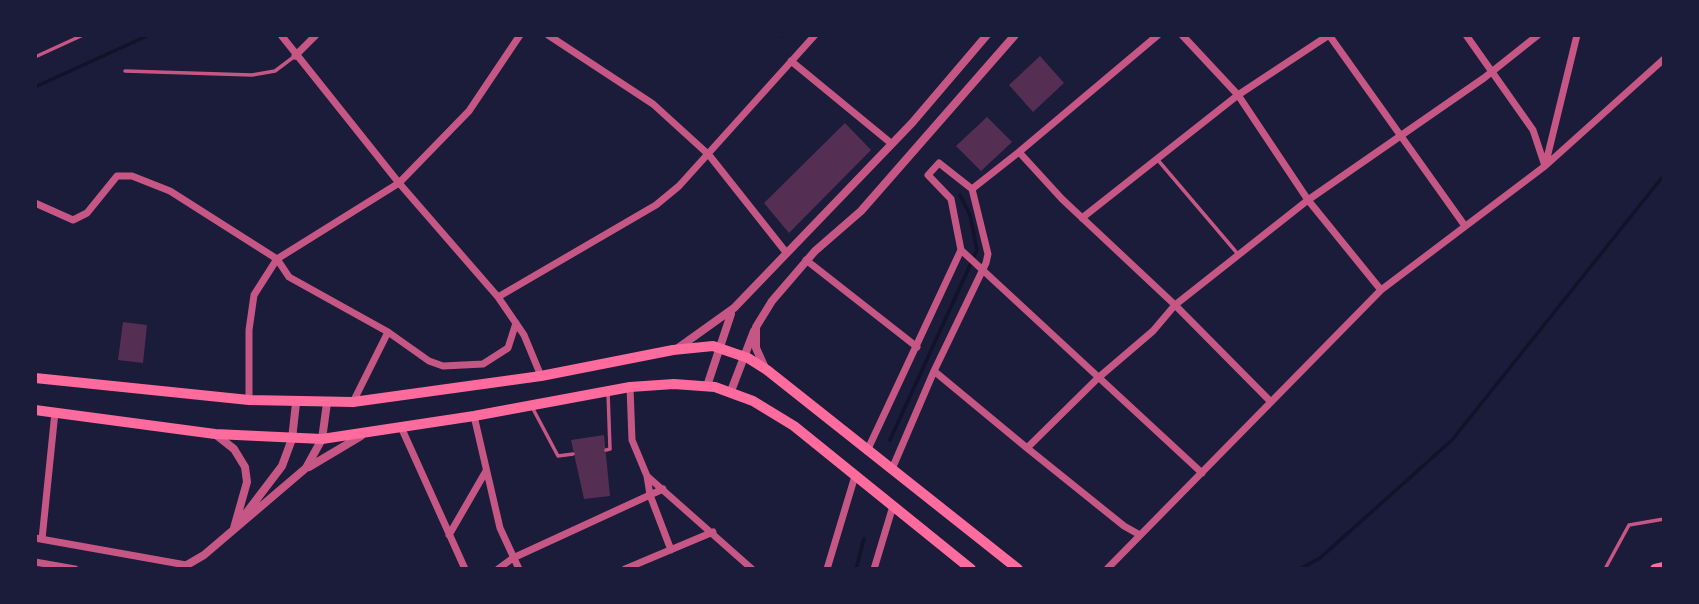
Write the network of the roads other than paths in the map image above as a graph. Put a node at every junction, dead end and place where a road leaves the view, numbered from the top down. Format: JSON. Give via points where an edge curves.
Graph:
{"nodes":[{"id":1,"x":83,"y":35,"type":"edge"},
{"id":2,"x":281,"y":35,"type":"edge"},
{"id":3,"x":316,"y":35,"type":"edge"},
{"id":4,"x":520,"y":35,"type":"edge"},
{"id":5,"x":548,"y":35,"type":"edge"},
{"id":6,"x":815,"y":35,"type":"edge"},
{"id":7,"x":987,"y":35,"type":"edge"},
{"id":8,"x":1015,"y":35,"type":"edge"},
{"id":9,"x":1158,"y":35,"type":"edge"},
{"id":10,"x":1182,"y":35,"type":"edge"},
{"id":11,"x":1329,"y":35,"type":"edge"},
{"id":12,"x":1466,"y":35,"type":"edge"},
{"id":13,"x":1538,"y":35,"type":"edge"},
{"id":14,"x":1577,"y":35,"type":"edge"},
{"id":15,"x":295,"y":56,"type":"junction"},
{"id":16,"x":35,"y":57,"type":"edge"},
{"id":17,"x":1664,"y":59,"type":"edge"},
{"id":18,"x":791,"y":61,"type":"junction"},
{"id":19,"x":125,"y":71,"type":"dead end"},
{"id":20,"x":1492,"y":72,"type":"junction"},
{"id":21,"x":1238,"y":95,"type":"junction"},
{"id":22,"x":1401,"y":136,"type":"junction"},
{"id":23,"x":892,"y":144,"type":"junction"},
{"id":24,"x":1019,"y":152,"type":"junction"},
{"id":25,"x":709,"y":155,"type":"junction"},
{"id":26,"x":1157,"y":159,"type":"junction"},
{"id":27,"x":1545,"y":166,"type":"junction"},
{"id":28,"x":399,"y":183,"type":"junction"},
{"id":29,"x":972,"y":189,"type":"junction"},
{"id":30,"x":1308,"y":200,"type":"junction"},
{"id":31,"x":35,"y":203,"type":"edge"},
{"id":32,"x":1082,"y":218,"type":"junction"},
{"id":33,"x":1465,"y":226,"type":"junction"},
{"id":34,"x":785,"y":251,"type":"junction"},
{"id":35,"x":964,"y":252,"type":"junction"},
{"id":36,"x":1239,"y":255,"type":"junction"},
{"id":37,"x":277,"y":259,"type":"junction"},
{"id":38,"x":806,"y":260,"type":"junction"},
{"id":39,"x":982,"y":268,"type":"junction"},
{"id":40,"x":1381,"y":290,"type":"junction"},
{"id":41,"x":498,"y":297,"type":"junction"},
{"id":42,"x":1175,"y":305,"type":"junction"},
{"id":43,"x":734,"y":308,"type":"junction"},
{"id":44,"x":516,"y":323,"type":"junction"},
{"id":45,"x":756,"y":327,"type":"junction"},
{"id":46,"x":388,"y":332,"type":"junction"},
{"id":47,"x":718,"y":347,"type":"junction"},
{"id":48,"x":917,"y":347,"type":"junction"},
{"id":49,"x":673,"y":350,"type":"junction"},
{"id":50,"x":743,"y":356,"type":"junction"},
{"id":51,"x":767,"y":370,"type":"junction"},
{"id":52,"x":934,"y":371,"type":"junction"},
{"id":53,"x":541,"y":376,"type":"junction"},
{"id":54,"x":35,"y":378,"type":"edge"},
{"id":55,"x":1098,"y":378,"type":"junction"},
{"id":56,"x":707,"y":386,"type":"junction"},
{"id":57,"x":630,"y":387,"type":"junction"},
{"id":58,"x":608,"y":391,"type":"junction"},
{"id":59,"x":732,"y":391,"type":"junction"},
{"id":60,"x":249,"y":400,"type":"junction"},
{"id":61,"x":353,"y":402,"type":"junction"},
{"id":62,"x":1271,"y":402,"type":"junction"},
{"id":63,"x":296,"y":403,"type":"junction"},
{"id":64,"x":327,"y":403,"type":"junction"},
{"id":65,"x":531,"y":405,"type":"junction"},
{"id":66,"x":35,"y":410,"type":"edge"},
{"id":67,"x":55,"y":412,"type":"junction"},
{"id":68,"x":474,"y":416,"type":"junction"},
{"id":69,"x":401,"y":428,"type":"junction"},
{"id":70,"x":368,"y":432,"type":"junction"},
{"id":71,"x":215,"y":434,"type":"junction"},
{"id":72,"x":292,"y":439,"type":"junction"},
{"id":73,"x":322,"y":439,"type":"junction"},
{"id":74,"x":1027,"y":448,"type":"junction"},
{"id":75,"x":606,"y":450,"type":"dead end"},
{"id":76,"x":867,"y":451,"type":"junction"},
{"id":77,"x":573,"y":454,"type":"dead end"},
{"id":78,"x":306,"y":468,"type":"junction"},
{"id":79,"x":892,"y":469,"type":"junction"},
{"id":80,"x":486,"y":471,"type":"junction"},
{"id":81,"x":1202,"y":473,"type":"junction"},
{"id":82,"x":855,"y":475,"type":"junction"},
{"id":83,"x":647,"y":476,"type":"junction"},
{"id":84,"x":663,"y":488,"type":"junction"},
{"id":85,"x":650,"y":495,"type":"junction"},
{"id":86,"x":893,"y":506,"type":"junction"},
{"id":87,"x":1664,"y":519,"type":"edge"},
{"id":88,"x":234,"y":530,"type":"junction"},
{"id":89,"x":712,"y":533,"type":"junction"},
{"id":90,"x":449,"y":534,"type":"junction"},
{"id":91,"x":1140,"y":535,"type":"junction"},
{"id":92,"x":38,"y":539,"type":"edge"},
{"id":93,"x":671,"y":550,"type":"junction"},
{"id":94,"x":513,"y":558,"type":"junction"},
{"id":95,"x":35,"y":562,"type":"edge"},
{"id":96,"x":183,"y":567,"type":"edge"},
{"id":97,"x":1664,"y":567,"type":"edge"},
{"id":98,"x":75,"y":569,"type":"edge"},
{"id":99,"x":465,"y":569,"type":"edge"},
{"id":100,"x":498,"y":569,"type":"edge"},
{"id":101,"x":519,"y":569,"type":"edge"},
{"id":102,"x":625,"y":569,"type":"edge"},
{"id":103,"x":752,"y":569,"type":"edge"},
{"id":104,"x":828,"y":569,"type":"edge"},
{"id":105,"x":874,"y":569,"type":"edge"},
{"id":106,"x":971,"y":569,"type":"edge"},
{"id":107,"x":1018,"y":569,"type":"edge"},
{"id":108,"x":1107,"y":569,"type":"edge"},
{"id":109,"x":1605,"y":569,"type":"edge"},
{"id":110,"x":1655,"y":569,"type":"edge"}],
"edges":[{"from":1,"to":16,"type":"lane"},
{"from":2,"to":15,"type":"street"},
{"from":3,"to":15,"type":"street"},
{"from":4,"to":28,"type":"street","via":[[468,111]]},
{"from":5,"to":25,"type":"street","via":[[653,104]]},
{"from":6,"to":18,"type":"street"},
{"from":7,"to":23,"type":"street"},
{"from":8,"to":38,"type":"street","via":[[861,211]]},
{"from":9,"to":24,"type":"street"},
{"from":10,"to":21,"type":"street"},
{"from":11,"to":21,"type":"street"},
{"from":11,"to":22,"type":"street"},
{"from":12,"to":20,"type":"street"},
{"from":13,"to":20,"type":"street"},
{"from":14,"to":27,"type":"street"},
{"from":15,"to":19,"type":"lane","via":[[275,71],[252,75]]},
{"from":15,"to":28,"type":"street"},
{"from":17,"to":27,"type":"street"},
{"from":18,"to":23,"type":"street"},
{"from":18,"to":25,"type":"street"},
{"from":20,"to":22,"type":"street"},
{"from":20,"to":27,"type":"street","via":[[1533,130]]},
{"from":21,"to":26,"type":"street"},
{"from":21,"to":30,"type":"street"},
{"from":22,"to":30,"type":"street"},
{"from":22,"to":33,"type":"street"},
{"from":23,"to":34,"type":"street"},
{"from":24,"to":29,"type":"street"},
{"from":24,"to":32,"type":"street"},
{"from":25,"to":34,"type":"street"},
{"from":25,"to":41,"type":"street","via":[[656,205]]},
{"from":26,"to":32,"type":"street"},
{"from":26,"to":36,"type":"lane"},
{"from":27,"to":33,"type":"street"},
{"from":28,"to":37,"type":"street"},
{"from":28,"to":41,"type":"street"},
{"from":29,"to":35,"type":"street","via":[[939,163],[928,175],[951,199]]},
{"from":29,"to":39,"type":"street","via":[[988,254]]},
{"from":30,"to":36,"type":"street"},
{"from":30,"to":40,"type":"street"},
{"from":31,"to":37,"type":"street","via":[[73,220],[87,213],[117,176],[132,176],[170,191]]},
{"from":32,"to":42,"type":"street"},
{"from":33,"to":40,"type":"street"},
{"from":34,"to":43,"type":"street"},
{"from":35,"to":39,"type":"street"},
{"from":35,"to":48,"type":"street"},
{"from":36,"to":42,"type":"street"},
{"from":37,"to":46,"type":"street","via":[[289,277]]},
{"from":37,"to":60,"type":"street","via":[[254,295]]},
{"from":38,"to":45,"type":"street"},
{"from":38,"to":48,"type":"street"},
{"from":39,"to":52,"type":"street"},
{"from":39,"to":55,"type":"street"},
{"from":40,"to":62,"type":"street"},
{"from":41,"to":44,"type":"street"},
{"from":42,"to":55,"type":"street","via":[[1153,331]]},
{"from":42,"to":62,"type":"street"},
{"from":43,"to":47,"type":"street"},
{"from":43,"to":49,"type":"street"},
{"from":44,"to":46,"type":"street","via":[[508,348],[483,364],[463,366],[429,361]]},
{"from":44,"to":53,"type":"street"},
{"from":45,"to":50,"type":"street"},
{"from":45,"to":51,"type":"street","via":[[756,348]]},
{"from":46,"to":61,"type":"street"},
{"from":47,"to":49,"type":"main road"},
{"from":47,"to":50,"type":"main road"},
{"from":47,"to":56,"type":"street"},
{"from":48,"to":76,"type":"street"},
{"from":49,"to":53,"type":"main road"},
{"from":50,"to":51,"type":"main road"},
{"from":50,"to":59,"type":"street"},
{"from":51,"to":76,"type":"main road"},
{"from":52,"to":74,"type":"street"},
{"from":52,"to":79,"type":"street"},
{"from":53,"to":61,"type":"main road"},
{"from":54,"to":60,"type":"main road"},
{"from":55,"to":74,"type":"street"},
{"from":55,"to":81,"type":"street"},
{"from":56,"to":57,"type":"main road"},
{"from":56,"to":59,"type":"main road"},
{"from":57,"to":58,"type":"main road"},
{"from":57,"to":83,"type":"street","via":[[632,440]]},
{"from":58,"to":65,"type":"main road"},
{"from":58,"to":75,"type":"lane","via":[[610,449]]},
{"from":59,"to":82,"type":"main road","via":[[794,426]]},
{"from":60,"to":63,"type":"main road"},
{"from":61,"to":64,"type":"main road"},
{"from":62,"to":81,"type":"street"},
{"from":63,"to":64,"type":"main road"},
{"from":63,"to":72,"type":"street"},
{"from":64,"to":73,"type":"street"},
{"from":65,"to":68,"type":"main road"},
{"from":65,"to":77,"type":"lane","via":[[558,456]]},
{"from":66,"to":67,"type":"main road"},
{"from":67,"to":71,"type":"main road"},
{"from":67,"to":92,"type":"street"},
{"from":68,"to":69,"type":"main road"},
{"from":68,"to":80,"type":"street"},
{"from":69,"to":70,"type":"main road"},
{"from":69,"to":90,"type":"street"},
{"from":70,"to":73,"type":"main road"},
{"from":70,"to":78,"type":"street"},
{"from":71,"to":72,"type":"main road"},
{"from":71,"to":88,"type":"street","via":[[234,449],[245,467],[247,482]]},
{"from":72,"to":73,"type":"main road"},
{"from":72,"to":88,"type":"street","via":[[282,466]]},
{"from":73,"to":78,"type":"street"},
{"from":74,"to":91,"type":"street"},
{"from":76,"to":79,"type":"main road"},
{"from":78,"to":88,"type":"street"},
{"from":79,"to":107,"type":"main road"},
{"from":80,"to":90,"type":"street"},
{"from":80,"to":94,"type":"street","via":[[499,528]]},
{"from":81,"to":91,"type":"street"},
{"from":82,"to":86,"type":"main road"},
{"from":82,"to":104,"type":"street"},
{"from":83,"to":84,"type":"street"},
{"from":83,"to":85,"type":"street"},
{"from":84,"to":85,"type":"street"},
{"from":84,"to":89,"type":"street"},
{"from":85,"to":93,"type":"street"},
{"from":85,"to":94,"type":"street"},
{"from":86,"to":105,"type":"street"},
{"from":86,"to":106,"type":"main road"},
{"from":87,"to":109,"type":"lane","via":[[1629,525]]},
{"from":88,"to":96,"type":"street"},
{"from":89,"to":93,"type":"street"},
{"from":89,"to":103,"type":"street"},
{"from":90,"to":99,"type":"street"},
{"from":91,"to":108,"type":"street"},
{"from":92,"to":96,"type":"street"},
{"from":93,"to":102,"type":"street"},
{"from":94,"to":100,"type":"street"},
{"from":94,"to":101,"type":"street"},
{"from":95,"to":98,"type":"street"},
{"from":97,"to":110,"type":"main road"}]}
